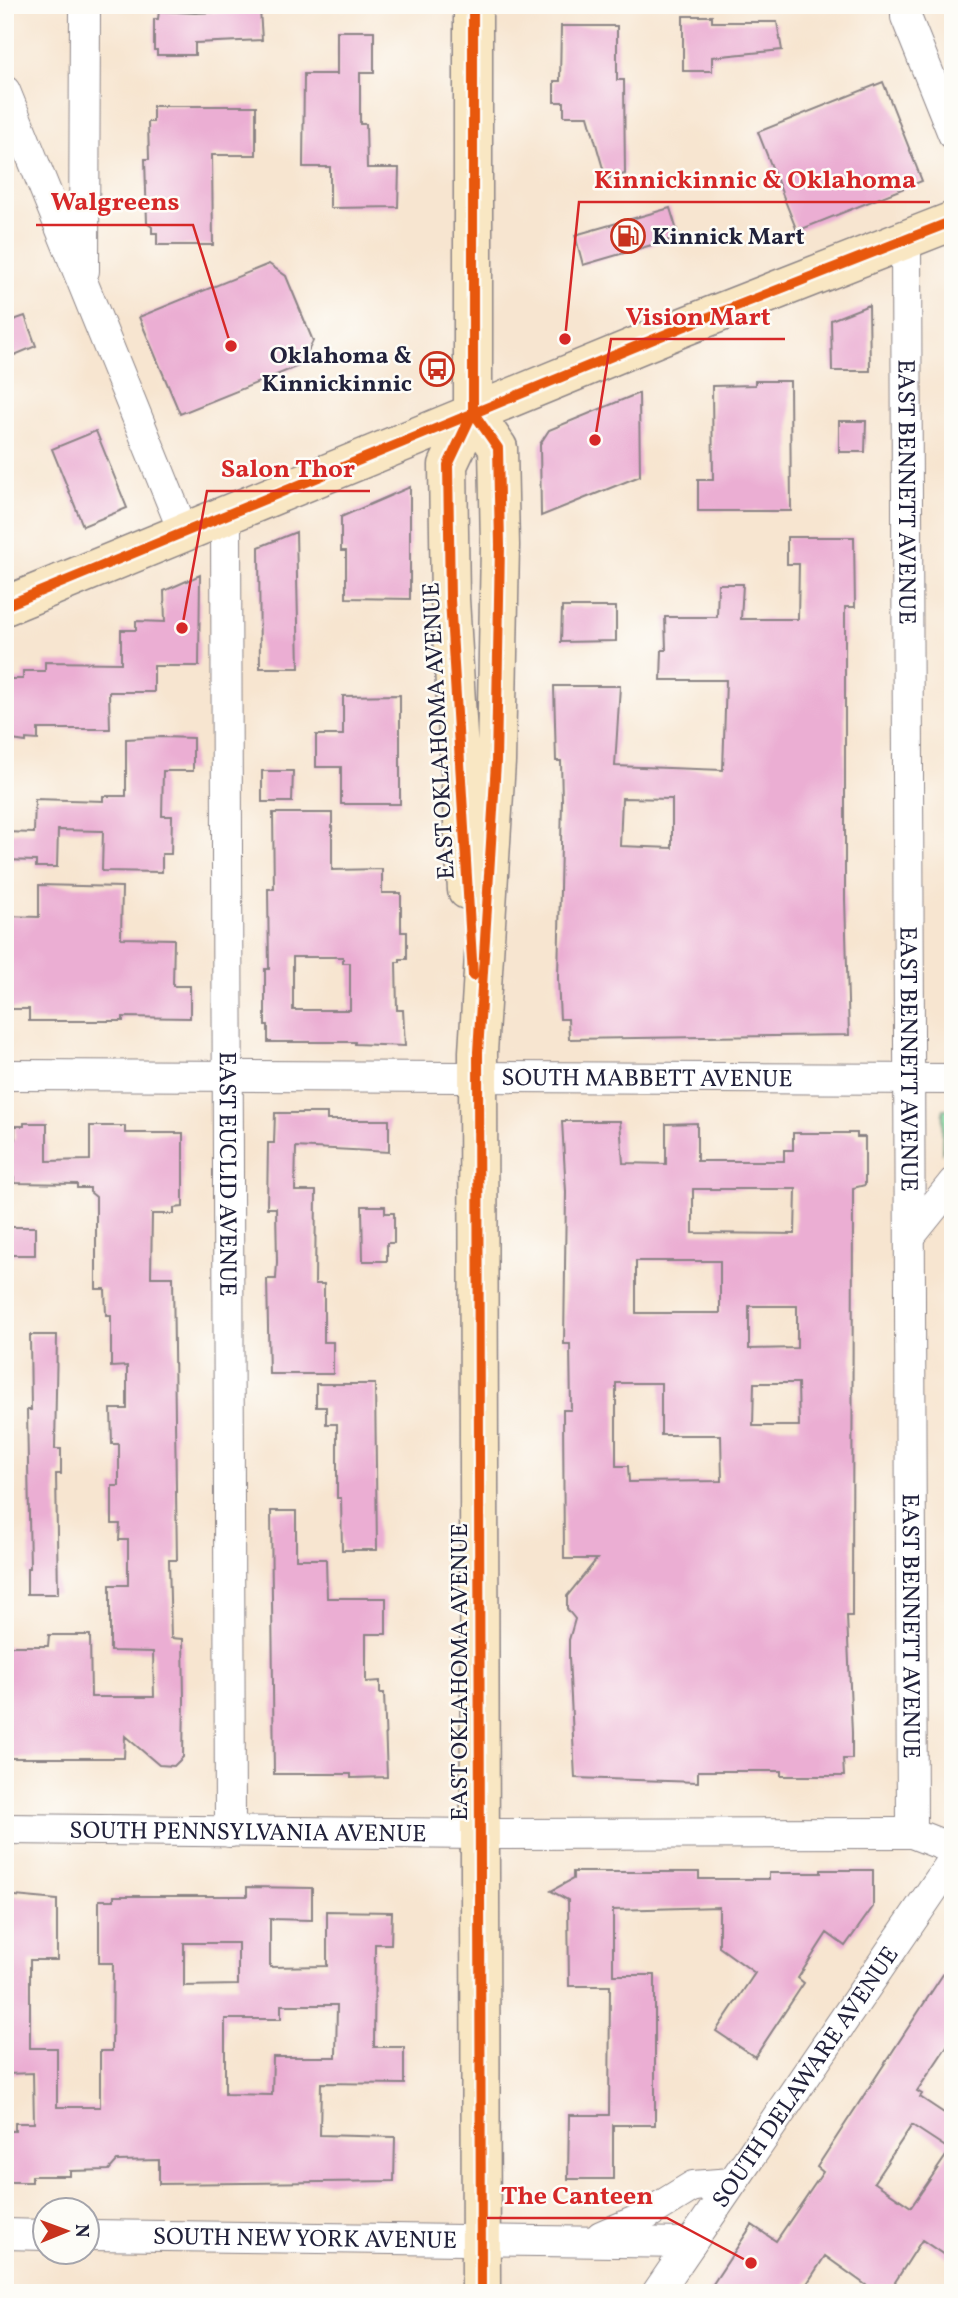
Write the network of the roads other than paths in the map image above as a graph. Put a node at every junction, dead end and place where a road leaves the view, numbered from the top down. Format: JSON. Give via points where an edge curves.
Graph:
{"nodes":[{"id":1,"x":85,"y":5,"type":"edge"},
{"id":2,"x":473,"y":5,"type":"edge"},
{"id":3,"x":906,"y":5,"type":"edge"},
{"id":4,"x":5,"y":91,"type":"edge"},
{"id":5,"x":953,"y":134,"type":"edge"},
{"id":6,"x":953,"y":221,"type":"edge"},
{"id":7,"x":906,"y":240,"type":"junction"},
{"id":8,"x":84,"y":286,"type":"junction"},
{"id":9,"x":473,"y":412,"type":"junction"},
{"id":10,"x":226,"y":516,"type":"junction"},
{"id":11,"x":184,"y":533,"type":"junction"},
{"id":12,"x":5,"y":606,"type":"edge"},
{"id":13,"x":478,"y":1065,"type":"junction"},
{"id":14,"x":5,"y":1075,"type":"edge"},
{"id":15,"x":229,"y":1077,"type":"junction"},
{"id":16,"x":910,"y":1078,"type":"junction"},
{"id":17,"x":953,"y":1079,"type":"edge"},
{"id":18,"x":953,"y":1183,"type":"edge"},
{"id":19,"x":911,"y":1235,"type":"junction"},
{"id":20,"x":5,"y":1829,"type":"edge"},
{"id":21,"x":230,"y":1832,"type":"junction"},
{"id":22,"x":912,"y":1833,"type":"junction"},
{"id":23,"x":480,"y":1834,"type":"junction"},
{"id":24,"x":953,"y":1849,"type":"edge"},
{"id":25,"x":953,"y":1860,"type":"edge"},
{"id":26,"x":731,"y":2183,"type":"junction"},
{"id":27,"x":5,"y":2234,"type":"edge"},
{"id":28,"x":32,"y":2235,"type":"edge"},
{"id":29,"x":102,"y":2235,"type":"edge"},
{"id":30,"x":481,"y":2240,"type":"junction"},
{"id":31,"x":592,"y":2240,"type":"junction"},
{"id":32,"x":691,"y":2243,"type":"junction"},
{"id":33,"x":481,"y":2293,"type":"edge"},
{"id":34,"x":657,"y":2293,"type":"edge"}],
"edges":[{"from":1,"to":8,"type":"street"},
{"from":2,"to":9,"type":"street","name":"EAST OKLAHOMA AVENUE"},
{"from":3,"to":5,"type":"street","via":[[906,16]]},
{"from":4,"to":8,"type":"street"},
{"from":6,"to":7,"type":"street"},
{"from":7,"to":9,"type":"street"},
{"from":7,"to":16,"type":"street","name":"EAST BENNETT AVENUE"},
{"from":8,"to":11,"type":"street"},
{"from":9,"to":10,"type":"street"},
{"from":9,"to":13,"type":"street","name":"EAST OKLAHOMA AVENUE","via":[[448,465],[450,599]]},
{"from":9,"to":13,"type":"street","name":"EAST OKLAHOMA AVENUE","via":[[499,448],[500,545],[495,762]]},
{"from":10,"to":11,"type":"street"},
{"from":10,"to":15,"type":"street","name":"EAST EUCLID AVENUE"},
{"from":11,"to":12,"type":"street"},
{"from":13,"to":15,"type":"street","name":"SOUTH MABBETT AVENUE"},
{"from":13,"to":16,"type":"street","name":"SOUTH MABBETT AVENUE"},
{"from":13,"to":23,"type":"street","name":"EAST OKLAHOMA AVENUE"},
{"from":14,"to":15,"type":"street","name":"SOUTH MABBETT AVENUE"},
{"from":15,"to":21,"type":"street","name":"EAST EUCLID AVENUE"},
{"from":16,"to":17,"type":"street","name":"SOUTH MABBETT AVENUE"},
{"from":16,"to":19,"type":"street","name":"EAST BENNETT AVENUE"},
{"from":18,"to":19,"type":"street"},
{"from":19,"to":22,"type":"street","name":"EAST BENNETT AVENUE"},
{"from":20,"to":21,"type":"street","name":"SOUTH PENNSYLVANIA AVENUE"},
{"from":21,"to":23,"type":"street","name":"SOUTH PENNSYLVANIA AVENUE"},
{"from":22,"to":23,"type":"street","name":"SOUTH PENNSYLVANIA AVENUE"},
{"from":22,"to":24,"type":"street"},
{"from":23,"to":30,"type":"street","name":"EAST OKLAHOMA AVENUE"},
{"from":25,"to":26,"type":"street","name":"SOUTH DELAWARE AVENUE"},
{"from":26,"to":31,"type":"street","via":[[693,2186],[638,2220]]},
{"from":26,"to":32,"type":"street","name":"SOUTH DELAWARE AVENUE"},
{"from":27,"to":28,"type":"street"},
{"from":29,"to":30,"type":"street","name":"SOUTH NEW YORK AVENUE"},
{"from":30,"to":31,"type":"street","name":"SOUTH NEW YORK AVENUE"},
{"from":30,"to":33,"type":"street","name":"EAST OKLAHOMA AVENUE"},
{"from":31,"to":32,"type":"street","name":"SOUTH NEW YORK AVENUE"},
{"from":32,"to":34,"type":"street","name":"SOUTH DELAWARE AVENUE"}]}
